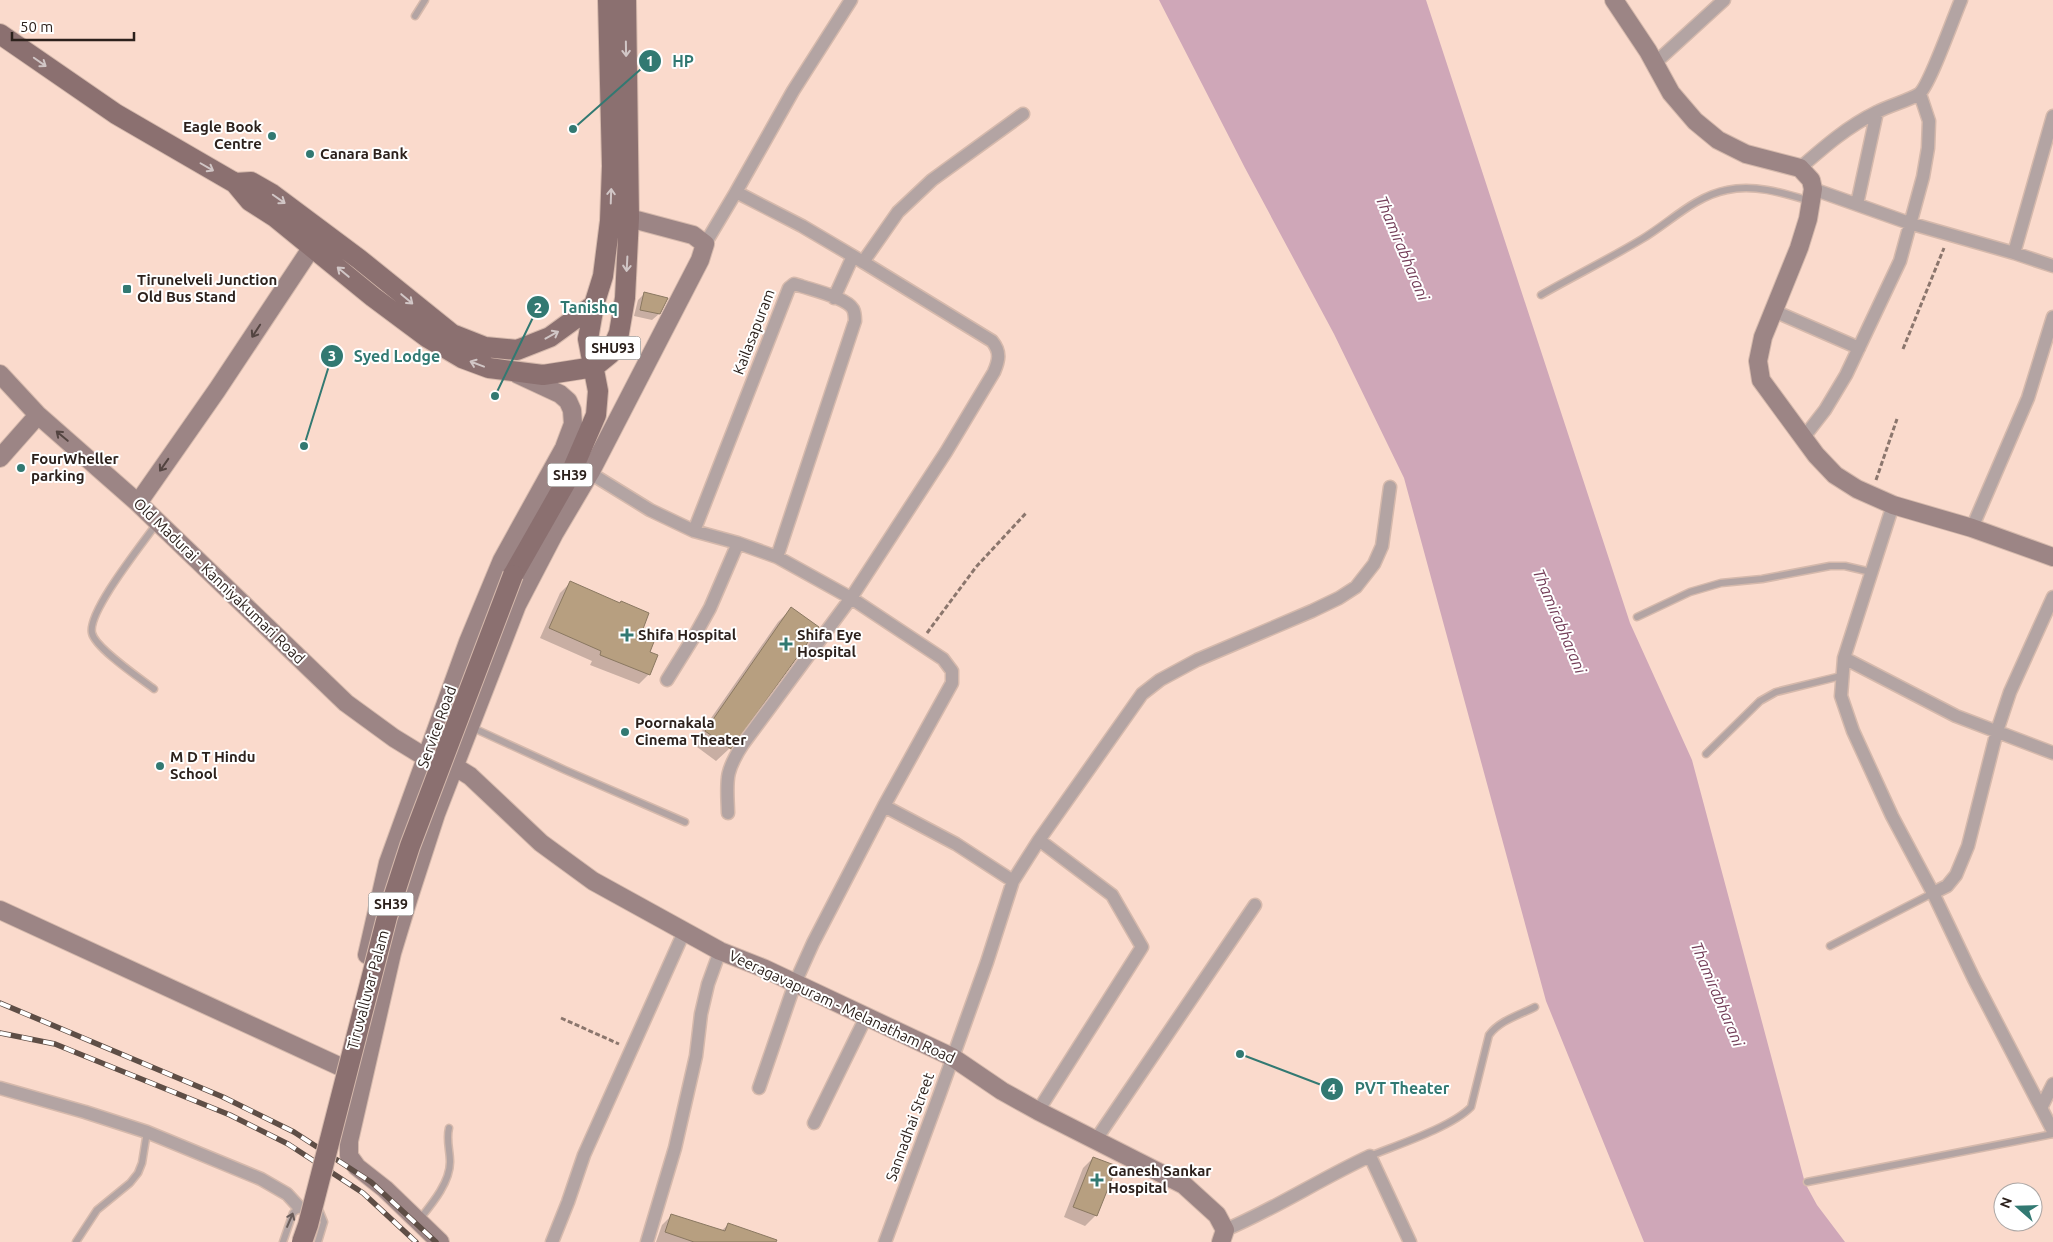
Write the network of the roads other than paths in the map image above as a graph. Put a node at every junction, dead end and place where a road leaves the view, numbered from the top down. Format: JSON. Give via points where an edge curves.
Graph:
{"nodes":[{"id":1,"x":425,"y":0,"type":"edge"},
{"id":2,"x":608,"y":0,"type":"edge"},
{"id":3,"x":626,"y":0,"type":"edge"},
{"id":4,"x":851,"y":0,"type":"edge"},
{"id":5,"x":1614,"y":0,"type":"edge"},
{"id":6,"x":1724,"y":0,"type":"edge"},
{"id":7,"x":1961,"y":0,"type":"edge"},
{"id":8,"x":415,"y":16,"type":"dead end"},
{"id":9,"x":0,"y":34,"type":"edge"},
{"id":10,"x":1654,"y":63,"type":"junction"},
{"id":11,"x":1920,"y":94,"type":"junction"},
{"id":12,"x":1877,"y":112,"type":"junction"},
{"id":13,"x":1023,"y":114,"type":"dead end"},
{"id":14,"x":2053,"y":116,"type":"edge"},
{"id":15,"x":1800,"y":168,"type":"junction"},
{"id":16,"x":234,"y":182,"type":"junction"},
{"id":17,"x":736,"y":192,"type":"junction"},
{"id":18,"x":1812,"y":195,"type":"junction"},
{"id":19,"x":1857,"y":204,"type":"junction"},
{"id":20,"x":629,"y":218,"type":"junction"},
{"id":21,"x":1909,"y":223,"type":"junction"},
{"id":22,"x":705,"y":244,"type":"junction"},
{"id":23,"x":312,"y":247,"type":"junction"},
{"id":24,"x":2014,"y":253,"type":"junction"},
{"id":25,"x":858,"y":259,"type":"junction"},
{"id":26,"x":2053,"y":266,"type":"edge"},
{"id":27,"x":1541,"y":295,"type":"dead end"},
{"id":28,"x":834,"y":298,"type":"junction"},
{"id":29,"x":594,"y":305,"type":"junction"},
{"id":30,"x":1774,"y":311,"type":"junction"},
{"id":31,"x":2053,"y":317,"type":"edge"},
{"id":32,"x":1859,"y":348,"type":"junction"},
{"id":33,"x":594,"y":367,"type":"junction"},
{"id":34,"x":516,"y":373,"type":"junction"},
{"id":35,"x":0,"y":374,"type":"edge"},
{"id":36,"x":38,"y":415,"type":"junction"},
{"id":37,"x":1804,"y":436,"type":"junction"},
{"id":38,"x":0,"y":458,"type":"edge"},
{"id":39,"x":590,"y":473,"type":"junction"},
{"id":40,"x":1390,"y":487,"type":"dead end"},
{"id":41,"x":138,"y":503,"type":"junction"},
{"id":42,"x":1893,"y":504,"type":"junction"},
{"id":43,"x":158,"y":522,"type":"junction"},
{"id":44,"x":1972,"y":528,"type":"junction"},
{"id":45,"x":694,"y":531,"type":"junction"},
{"id":46,"x":738,"y":543,"type":"junction"},
{"id":47,"x":776,"y":557,"type":"junction"},
{"id":48,"x":2053,"y":557,"type":"edge"},
{"id":49,"x":1872,"y":572,"type":"junction"},
{"id":50,"x":2053,"y":597,"type":"edge"},
{"id":51,"x":851,"y":598,"type":"junction"},
{"id":52,"x":1636,"y":617,"type":"dead end"},
{"id":53,"x":1844,"y":658,"type":"junction"},
{"id":54,"x":1842,"y":676,"type":"junction"},
{"id":55,"x":667,"y":680,"type":"dead end"},
{"id":56,"x":154,"y":689,"type":"dead end"},
{"id":57,"x":470,"y":726,"type":"junction"},
{"id":58,"x":1997,"y":731,"type":"junction"},
{"id":59,"x":1706,"y":754,"type":"dead end"},
{"id":60,"x":2053,"y":754,"type":"edge"},
{"id":61,"x":425,"y":757,"type":"junction"},
{"id":62,"x":454,"y":766,"type":"junction"},
{"id":63,"x":884,"y":806,"type":"junction"},
{"id":64,"x":728,"y":813,"type":"dead end"},
{"id":65,"x":685,"y":822,"type":"dead end"},
{"id":66,"x":1039,"y":840,"type":"junction"},
{"id":67,"x":1013,"y":881,"type":"junction"},
{"id":68,"x":1933,"y":892,"type":"junction"},
{"id":69,"x":1255,"y":905,"type":"dead end"},
{"id":70,"x":0,"y":910,"type":"edge"},
{"id":71,"x":684,"y":932,"type":"junction"},
{"id":72,"x":1830,"y":946,"type":"dead end"},
{"id":73,"x":720,"y":950,"type":"junction"},
{"id":74,"x":795,"y":983,"type":"junction"},
{"id":75,"x":1535,"y":1007,"type":"dead end"},
{"id":76,"x":866,"y":1016,"type":"junction"},
{"id":77,"x":952,"y":1057,"type":"junction"},
{"id":78,"x":341,"y":1067,"type":"junction"},
{"id":79,"x":364,"y":1080,"type":"junction"},
{"id":80,"x":2053,"y":1084,"type":"edge"},
{"id":81,"x":0,"y":1088,"type":"edge"},
{"id":82,"x":759,"y":1088,"type":"dead end"},
{"id":83,"x":2041,"y":1108,"type":"junction"},
{"id":84,"x":1038,"y":1111,"type":"junction"},
{"id":85,"x":814,"y":1123,"type":"dead end"},
{"id":86,"x":326,"y":1128,"type":"dead end"},
{"id":87,"x":449,"y":1128,"type":"dead end"},
{"id":88,"x":147,"y":1132,"type":"junction"},
{"id":89,"x":2053,"y":1133,"type":"edge"},
{"id":90,"x":1095,"y":1141,"type":"junction"},
{"id":91,"x":1370,"y":1156,"type":"junction"},
{"id":92,"x":1807,"y":1182,"type":"dead end"},
{"id":93,"x":309,"y":1197,"type":"dead end"},
{"id":94,"x":302,"y":1207,"type":"junction"},
{"id":95,"x":418,"y":1221,"type":"junction"},
{"id":96,"x":1223,"y":1236,"type":"edge"},
{"id":97,"x":76,"y":1242,"type":"edge"},
{"id":98,"x":283,"y":1242,"type":"edge"},
{"id":99,"x":302,"y":1242,"type":"edge"},
{"id":100,"x":318,"y":1242,"type":"edge"},
{"id":101,"x":440,"y":1242,"type":"edge"},
{"id":102,"x":552,"y":1242,"type":"edge"},
{"id":103,"x":646,"y":1242,"type":"edge"},
{"id":104,"x":885,"y":1242,"type":"edge"},
{"id":105,"x":1410,"y":1242,"type":"edge"}],
"edges":[{"from":1,"to":8,"type":"lane"},
{"from":29,"to":2,"type":"main road","one_way":true,"via":[[603,276],[610,221]]},
{"from":3,"to":20,"type":"main road","number":"SHU93","one_way":true},
{"from":4,"to":17,"type":"street","via":[[793,91]]},
{"from":5,"to":10,"type":"main road"},
{"from":6,"to":10,"type":"street"},
{"from":7,"to":11,"type":"street"},
{"from":9,"to":16,"type":"main road","number":"SHU93","one_way":true,"via":[[116,114]]},
{"from":10,"to":15,"type":"main road","via":[[1672,93],[1695,121],[1718,140],[1746,154]]},
{"from":11,"to":12,"type":"street"},
{"from":11,"to":21,"type":"street","via":[[1929,121],[1928,148]]},
{"from":12,"to":15,"type":"street","via":[[1859,121]]},
{"from":12,"to":19,"type":"street"},
{"from":13,"to":25,"type":"street","via":[[932,180],[898,212]]},
{"from":14,"to":24,"type":"street"},
{"from":15,"to":18,"type":"main road","via":[[1811,180]]},
{"from":16,"to":23,"type":"main road","number":"SHU93","via":[[250,201]]},
{"from":16,"to":29,"type":"main road","number":"SHU93","one_way":true,"via":[[251,182],[272,194],[452,334],[485,347],[517,350],[550,337]]},
{"from":17,"to":22,"type":"street"},
{"from":17,"to":25,"type":"street"},
{"from":18,"to":19,"type":"street"},
{"from":18,"to":27,"type":"lane","via":[[1751,188],[1710,194],[1641,240]]},
{"from":18,"to":30,"type":"main road","via":[[1799,248]]},
{"from":19,"to":21,"type":"street"},
{"from":20,"to":22,"type":"main road","via":[[693,235]]},
{"from":20,"to":33,"type":"main road","number":"SHU93","one_way":true,"via":[[625,298],[619,333],[610,354]]},
{"from":21,"to":24,"type":"street"},
{"from":21,"to":32,"type":"street","via":[[1900,261]]},
{"from":22,"to":39,"type":"main road","via":[[700,260]]},
{"from":34,"to":23,"type":"main road","number":"SHU93","one_way":true,"via":[[462,358],[428,338]]},
{"from":23,"to":41,"type":"main road","one_way":true},
{"from":24,"to":26,"type":"street"},
{"from":25,"to":28,"type":"street"},
{"from":25,"to":51,"type":"street","via":[[992,341],[998,348],[999,359],[946,452]]},
{"from":28,"to":45,"type":"street","name":"Kailasapuram","via":[[794,284],[788,288]]},
{"from":28,"to":47,"type":"street","name":"Kailasapuram","via":[[852,307],[855,321]]},
{"from":29,"to":33,"type":"main road","via":[[588,339]]},
{"from":30,"to":32,"type":"street"},
{"from":30,"to":37,"type":"main road","via":[[1758,361],[1761,380]]},
{"from":31,"to":44,"type":"street","via":[[2028,398]]},
{"from":32,"to":37,"type":"street","via":[[1825,410]]},
{"from":33,"to":34,"type":"main road","number":"SHU93","via":[[543,375]]},
{"from":33,"to":99,"type":"main road","name":"Tiruvalluvar Palam","number":"SH39","bridge":true,"via":[[598,391],[596,415],[571,473],[513,575],[410,846],[387,917]]},
{"from":34,"to":61,"type":"main road","name":"Service Road","via":[[568,401],[572,424],[564,448],[502,560]]},
{"from":35,"to":36,"type":"main road","name":"Old Madurai - Kanniyakumari Road"},
{"from":36,"to":38,"type":"main road"},
{"from":41,"to":36,"type":"main road","name":"Old Madurai - Kanniyakumari Road","one_way":true},
{"from":37,"to":42,"type":"main road","via":[[1835,475],[1857,489]]},
{"from":39,"to":45,"type":"street","via":[[650,510]]},
{"from":39,"to":57,"type":"main road","via":[[554,534],[518,606]]},
{"from":40,"to":66,"type":"street","name":"Sannadhai Street","via":[[1382,546],[1370,570],[1356,587],[1312,611],[1197,660],[1142,694]]},
{"from":41,"to":43,"type":"main road","name":"Old Madurai - Kanniyakumari Road"},
{"from":42,"to":44,"type":"main road"},
{"from":42,"to":49,"type":"street"},
{"from":43,"to":56,"type":"lane","via":[[104,599],[94,617],[92,634],[100,647]]},
{"from":43,"to":61,"type":"main road","name":"Old Madurai - Kanniyakumari Road","via":[[346,703]]},
{"from":44,"to":48,"type":"main road"},
{"from":45,"to":46,"type":"street"},
{"from":46,"to":47,"type":"street"},
{"from":46,"to":55,"type":"street","via":[[710,608]]},
{"from":47,"to":51,"type":"street"},
{"from":49,"to":52,"type":"lane","via":[[1830,566],[1721,583],[1690,592]]},
{"from":49,"to":53,"type":"street"},
{"from":50,"to":58,"type":"street","via":[[2010,692]]},
{"from":51,"to":63,"type":"street","via":[[943,659],[952,671],[952,683]]},
{"from":51,"to":64,"type":"street","via":[[731,763],[727,778]]},
{"from":53,"to":54,"type":"street"},
{"from":53,"to":58,"type":"street","via":[[1956,716]]},
{"from":54,"to":59,"type":"lane","via":[[1776,692],[1760,701]]},
{"from":54,"to":68,"type":"street","via":[[1841,696],[1853,731],[1892,816]]},
{"from":57,"to":62,"type":"main road"},
{"from":57,"to":65,"type":"lane"},
{"from":58,"to":60,"type":"street"},
{"from":58,"to":68,"type":"street","via":[[1968,846],[1956,875],[1947,886]]},
{"from":61,"to":62,"type":"main road","name":"Old Madurai - Kanniyakumari Road"},
{"from":61,"to":78,"type":"main road","name":"Service Road","via":[[388,864]]},
{"from":62,"to":71,"type":"main road","name":"Veeragavapuram - Melanatham Road","via":[[470,776],[541,843],[593,881]]},
{"from":62,"to":79,"type":"main road","via":[[395,944]]},
{"from":63,"to":67,"type":"street","via":[[956,844]]},
{"from":63,"to":74,"type":"street"},
{"from":66,"to":67,"type":"street","name":"Sannadhai Street"},
{"from":66,"to":84,"type":"street","via":[[1112,895],[1142,947]]},
{"from":67,"to":77,"type":"street","name":"Sannadhai Street"},
{"from":68,"to":72,"type":"lane"},
{"from":68,"to":83,"type":"street"},
{"from":69,"to":90,"type":"street"},
{"from":70,"to":78,"type":"main road"},
{"from":71,"to":73,"type":"main road","name":"Veeragavapuram - Melanatham Road"},
{"from":71,"to":102,"type":"street","via":[[584,1155]]},
{"from":73,"to":74,"type":"main road","name":"Veeragavapuram - Melanatham Road"},
{"from":73,"to":103,"type":"street","via":[[703,1007],[696,1056],[675,1148]]},
{"from":74,"to":76,"type":"main road","name":"Veeragavapuram - Melanatham Road"},
{"from":74,"to":82,"type":"street"},
{"from":75,"to":91,"type":"lane","via":[[1502,1023],[1489,1035],[1471,1107],[1465,1113]]},
{"from":76,"to":77,"type":"main road","name":"Veeragavapuram - Melanatham Road"},
{"from":76,"to":85,"type":"street"},
{"from":77,"to":84,"type":"main road","name":"Veeragavapuram - Melanatham Road"},
{"from":77,"to":104,"type":"street","name":"Sannadhai Street"},
{"from":78,"to":79,"type":"main road"},
{"from":78,"to":86,"type":"main road","name":"Service Road"},
{"from":79,"to":95,"type":"main road","via":[[349,1141],[349,1156],[357,1167]]},
{"from":80,"to":83,"type":"street"},
{"from":81,"to":88,"type":"street"},
{"from":83,"to":89,"type":"street"},
{"from":84,"to":90,"type":"main road","name":"Veeragavapuram - Melanatham Road"},
{"from":87,"to":95,"type":"lane","via":[[448,1172],[435,1200]]},
{"from":88,"to":94,"type":"street","via":[[261,1179]]},
{"from":88,"to":97,"type":"lane","via":[[138,1173],[97,1210]]},
{"from":89,"to":92,"type":"lane"},
{"from":90,"to":96,"type":"main road","name":"Veeragavapuram - Melanatham Road","via":[[1184,1185],[1217,1215]]},
{"from":91,"to":96,"type":"street"},
{"from":91,"to":105,"type":"street"},
{"from":93,"to":94,"type":"lane"},
{"from":98,"to":94,"type":"lane","one_way":true,"via":[[293,1214]]},
{"from":94,"to":100,"type":"lane","via":[[320,1212],[324,1222]]},
{"from":95,"to":101,"type":"main road"}]}
